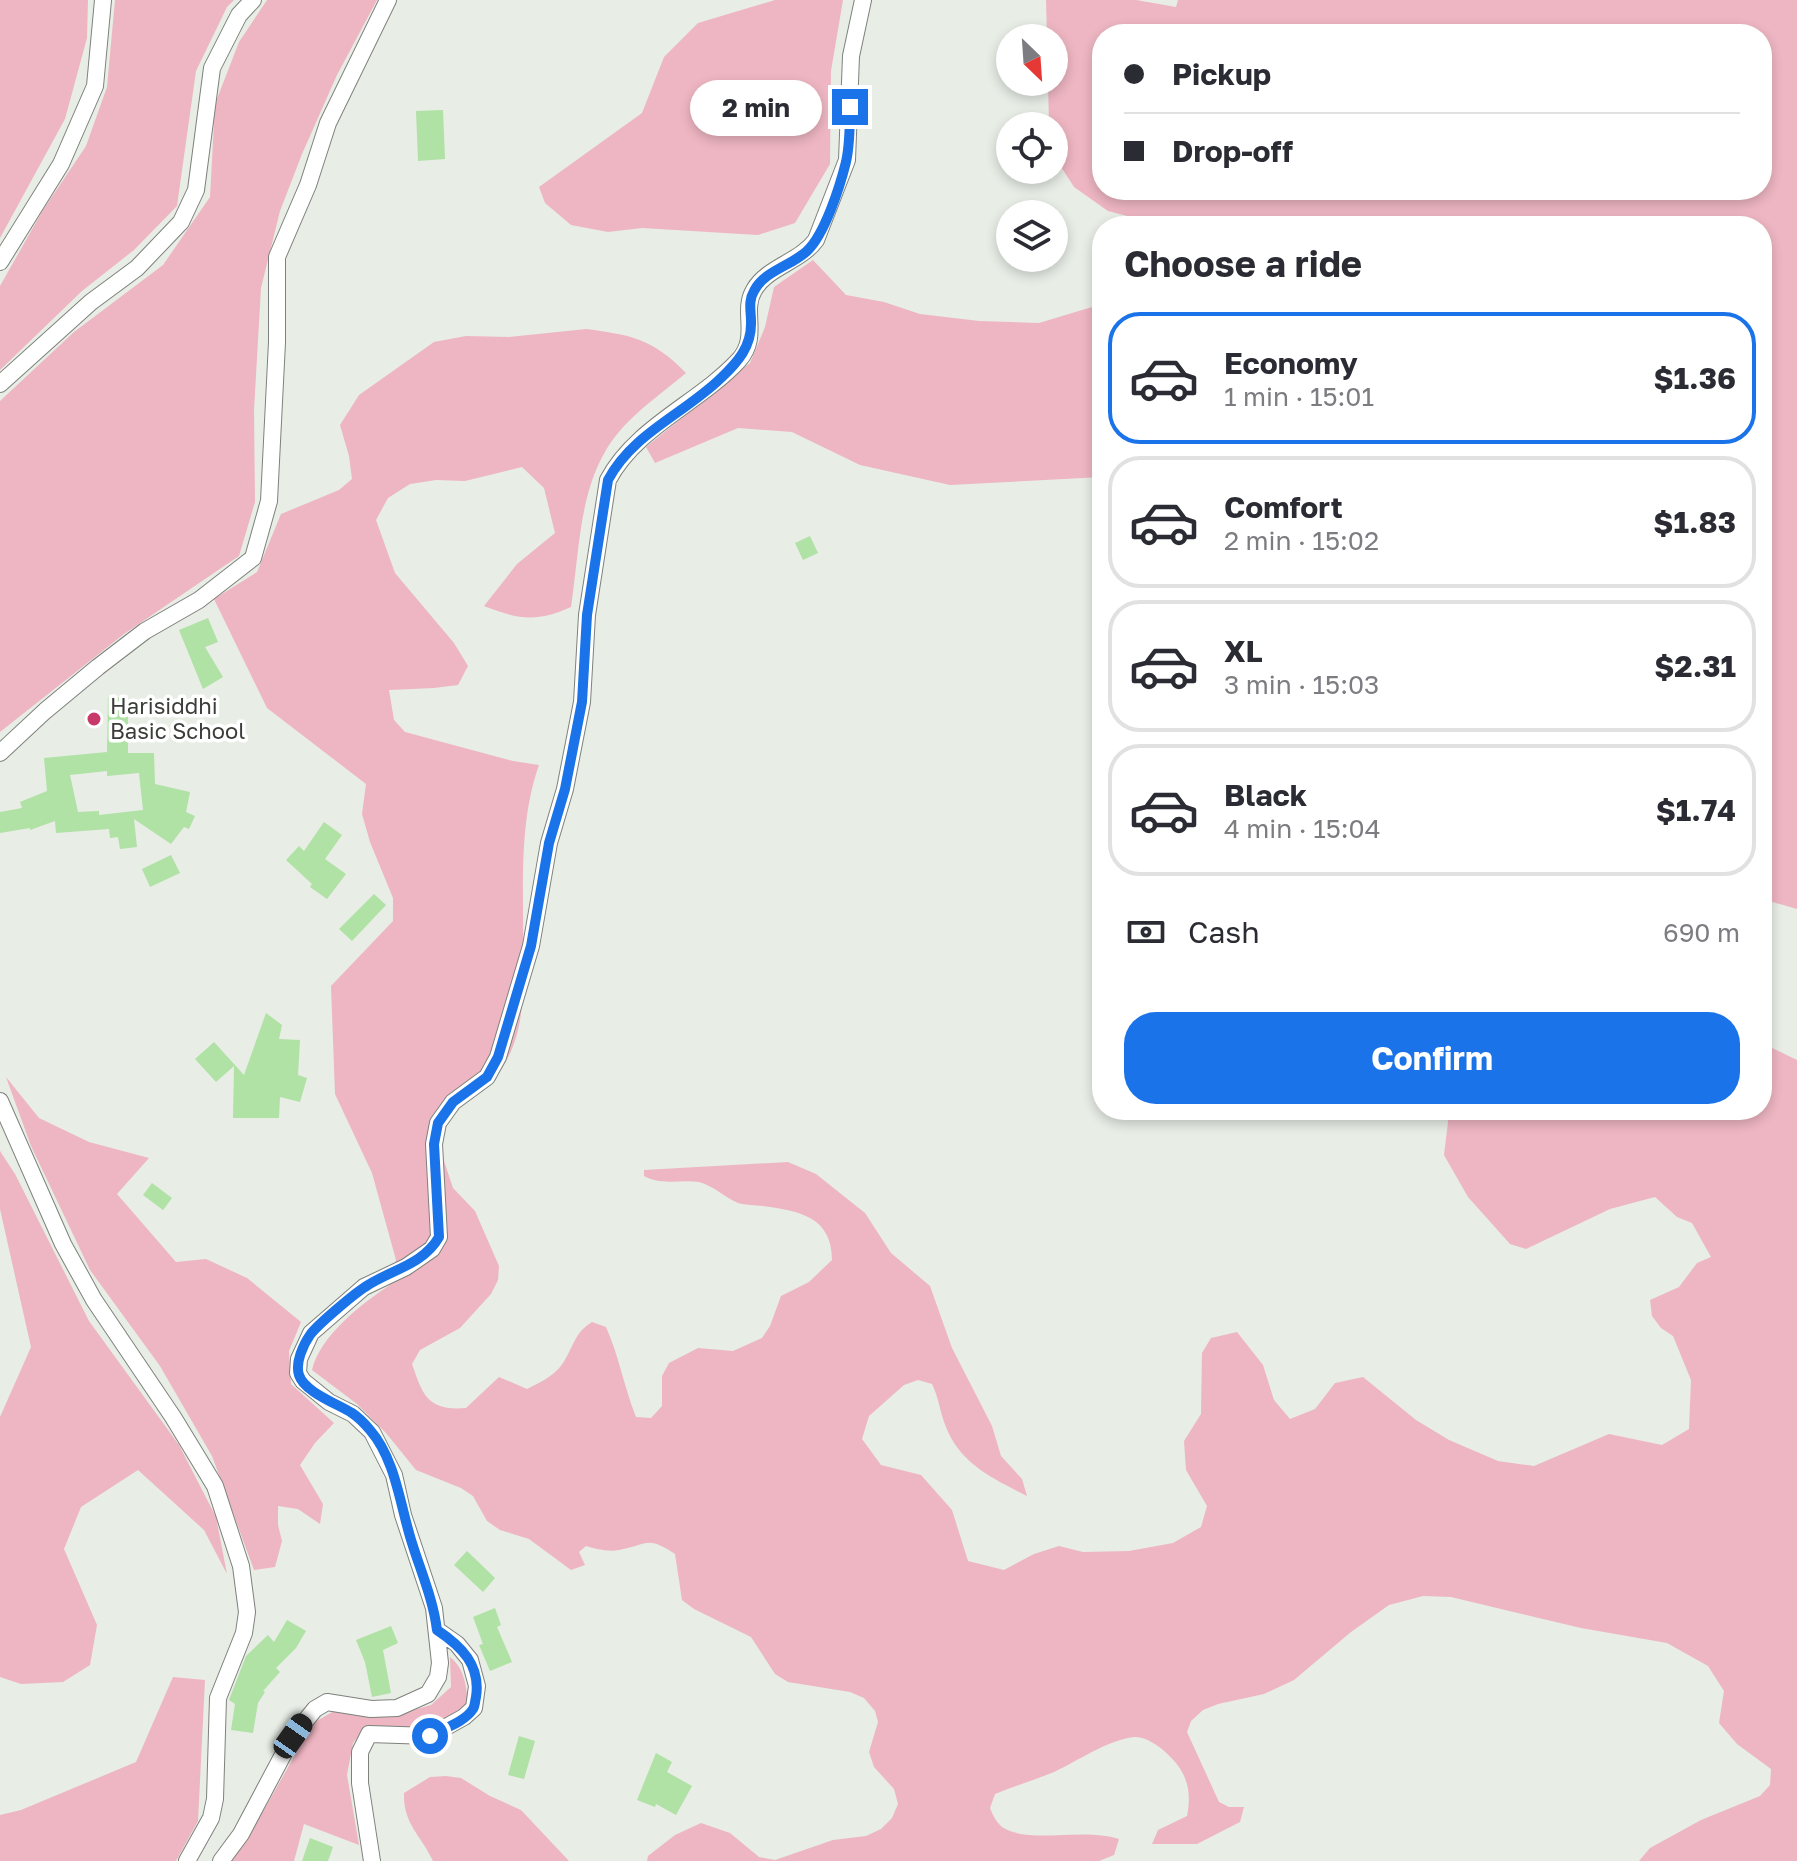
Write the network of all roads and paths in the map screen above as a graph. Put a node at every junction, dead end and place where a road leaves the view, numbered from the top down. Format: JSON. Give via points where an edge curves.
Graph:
{"nodes":[{"id":1,"x":103,"y":0,"type":"edge"},
{"id":2,"x":253,"y":0,"type":"edge"},
{"id":3,"x":388,"y":0,"type":"edge"},
{"id":4,"x":863,"y":0,"type":"edge"},
{"id":5,"x":0,"y":262,"type":"edge"},
{"id":6,"x":0,"y":384,"type":"edge"},
{"id":7,"x":0,"y":753,"type":"edge"},
{"id":8,"x":0,"y":1101,"type":"edge"},
{"id":9,"x":437,"y":1630,"type":"junction"},
{"id":10,"x":187,"y":1861,"type":"edge"},
{"id":11,"x":221,"y":1861,"type":"edge"},
{"id":12,"x":372,"y":1861,"type":"edge"}],
"edges":[{"from":1,"to":5,"type":"street","via":[[95,86],[61,164]]},
{"from":2,"to":6,"type":"street","via":[[239,15],[212,68],[196,190],[181,222],[137,268]]},
{"from":3,"to":7,"type":"street","via":[[328,123],[277,257],[269,501],[253,558],[98,667]]},
{"from":4,"to":9,"type":"street","via":[[851,56],[847,160],[822,228],[808,250],[754,290],[751,334],[742,356],[719,380],[633,445],[608,480],[587,615],[582,702],[531,946],[498,1057],[487,1077],[453,1102],[438,1123],[434,1144],[439,1237],[432,1249],[364,1287],[311,1333],[299,1359],[303,1381],[372,1432],[389,1465]]},
{"from":8,"to":10,"type":"street","via":[[63,1244],[94,1300],[215,1486],[241,1566],[247,1612],[218,1698],[215,1799],[211,1818]]},
{"from":9,"to":11,"type":"street","via":[[438,1677],[428,1694],[397,1708],[327,1702],[315,1709],[293,1736]]},
{"from":9,"to":12,"type":"street","via":[[470,1660],[477,1686],[474,1708],[430,1736],[369,1734],[360,1752],[360,1783]]}]}
